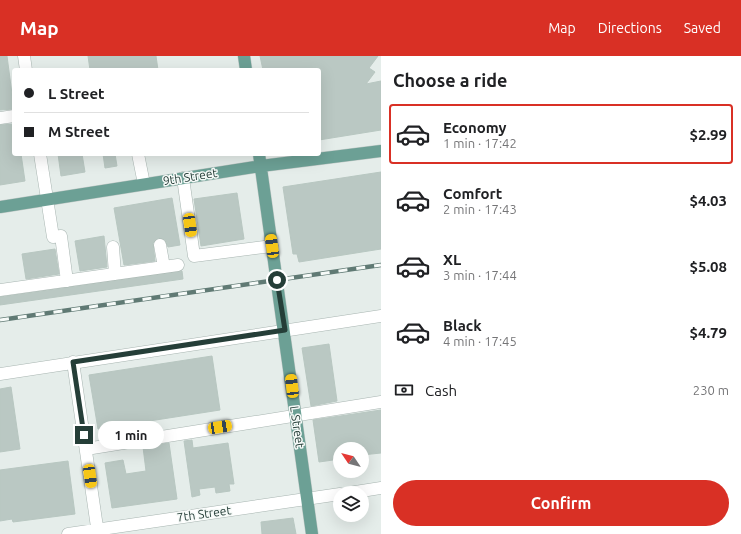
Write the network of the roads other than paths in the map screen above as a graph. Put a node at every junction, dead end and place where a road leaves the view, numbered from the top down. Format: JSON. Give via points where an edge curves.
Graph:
{"nodes":[{"id":1,"x":24,"y":56,"type":"edge"},
{"id":2,"x":244,"y":56,"type":"edge"},
{"id":3,"x":26,"y":68,"type":"edge"},
{"id":4,"x":246,"y":68,"type":"edge"},
{"id":5,"x":12,"y":116,"type":"edge"},
{"id":6,"x":0,"y":118,"type":"edge"},
{"id":7,"x":381,"y":151,"type":"edge"},
{"id":8,"x":40,"y":156,"type":"edge"},
{"id":9,"x":138,"y":156,"type":"edge"},
{"id":10,"x":259,"y":156,"type":"edge"},
{"id":11,"x":261,"y":166,"type":"junction"},
{"id":12,"x":183,"y":178,"type":"junction"},
{"id":13,"x":144,"y":184,"type":"junction"},
{"id":14,"x":48,"y":199,"type":"junction"},
{"id":15,"x":0,"y":207,"type":"edge"},
{"id":16,"x":160,"y":245,"type":"dead end"},
{"id":17,"x":272,"y":246,"type":"junction"},
{"id":18,"x":113,"y":247,"type":"dead end"},
{"id":19,"x":178,"y":265,"type":"dead end"},
{"id":20,"x":164,"y":267,"type":"junction"},
{"id":21,"x":115,"y":274,"type":"junction"},
{"id":22,"x":67,"y":281,"type":"junction"},
{"id":23,"x":0,"y":290,"type":"edge"},
{"id":24,"x":381,"y":316,"type":"edge"},
{"id":25,"x":285,"y":330,"type":"junction"},
{"id":26,"x":73,"y":362,"type":"junction"},
{"id":27,"x":0,"y":374,"type":"edge"},
{"id":28,"x":381,"y":402,"type":"edge"},
{"id":29,"x":295,"y":414,"type":"junction"},
{"id":30,"x":86,"y":449,"type":"junction"},
{"id":31,"x":381,"y":488,"type":"edge"},
{"id":32,"x":369,"y":490,"type":"edge"},
{"id":33,"x":333,"y":495,"type":"edge"},
{"id":34,"x":307,"y":500,"type":"junction"},
{"id":35,"x":98,"y":532,"type":"edge"},
{"id":36,"x":68,"y":534,"type":"edge"},
{"id":37,"x":312,"y":534,"type":"edge"}],
"edges":[{"from":1,"to":3,"type":"street"},
{"from":2,"to":4,"type":"main road"},
{"from":5,"to":6,"type":"street"},
{"from":7,"to":11,"type":"main road","name":"9th Street"},
{"from":8,"to":14,"type":"street"},
{"from":9,"to":13,"type":"street"},
{"from":10,"to":11,"type":"main road","name":"L Street"},
{"from":11,"to":12,"type":"main road","name":"9th Street"},
{"from":11,"to":17,"type":"main road","name":"L Street"},
{"from":12,"to":13,"type":"main road","name":"9th Street"},
{"from":12,"to":17,"type":"street","via":[[194,256]]},
{"from":13,"to":14,"type":"main road","name":"9th Street"},
{"from":14,"to":15,"type":"main road","name":"9th Street"},
{"from":14,"to":22,"type":"street","via":[[53,237],[61,236]]},
{"from":16,"to":20,"type":"street"},
{"from":17,"to":25,"type":"main road","name":"L Street"},
{"from":18,"to":21,"type":"street"},
{"from":19,"to":20,"type":"street"},
{"from":20,"to":21,"type":"street"},
{"from":21,"to":22,"type":"street"},
{"from":22,"to":23,"type":"street"},
{"from":24,"to":25,"type":"street"},
{"from":25,"to":26,"type":"street"},
{"from":25,"to":29,"type":"main road","name":"L Street"},
{"from":26,"to":27,"type":"street"},
{"from":26,"to":30,"type":"street"},
{"from":28,"to":29,"type":"street"},
{"from":29,"to":30,"type":"street"},
{"from":29,"to":34,"type":"main road","name":"L Street"},
{"from":30,"to":35,"type":"street"},
{"from":31,"to":32,"type":"street"},
{"from":33,"to":34,"type":"street","name":"7th Street"},
{"from":34,"to":35,"type":"street","name":"7th Street"},
{"from":34,"to":37,"type":"main road","name":"L Street"},
{"from":35,"to":36,"type":"street","name":"7th Street"}]}
